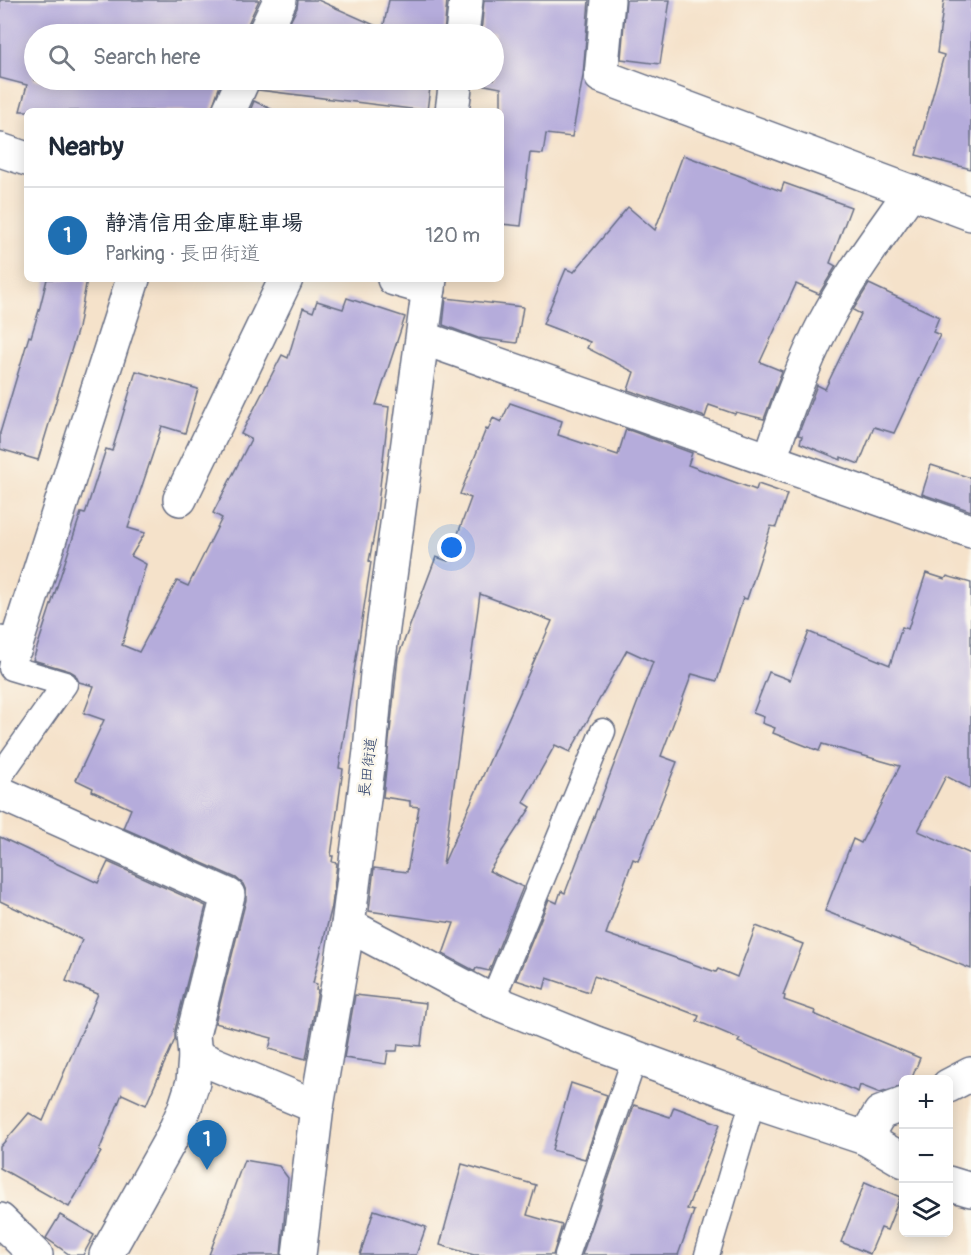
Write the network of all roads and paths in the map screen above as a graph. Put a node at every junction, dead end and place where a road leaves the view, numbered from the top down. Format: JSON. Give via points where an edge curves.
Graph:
{"nodes":[{"id":1,"x":280,"y":0,"type":"edge"},
{"id":2,"x":466,"y":0,"type":"edge"},
{"id":3,"x":608,"y":0,"type":"edge"},
{"id":4,"x":269,"y":24,"type":"edge"},
{"id":5,"x":463,"y":24,"type":"edge"},
{"id":6,"x":238,"y":90,"type":"edge"},
{"id":7,"x":455,"y":90,"type":"edge"},
{"id":8,"x":230,"y":108,"type":"edge"},
{"id":9,"x":452,"y":108,"type":"edge"},
{"id":10,"x":0,"y":150,"type":"edge"},
{"id":11,"x":24,"y":158,"type":"edge"},
{"id":12,"x":910,"y":191,"type":"junction"},
{"id":13,"x":971,"y":214,"type":"edge"},
{"id":14,"x":132,"y":282,"type":"edge"},
{"id":15,"x":285,"y":282,"type":"edge"},
{"id":16,"x":430,"y":284,"type":"edge"},
{"id":17,"x":423,"y":338,"type":"junction"},
{"id":18,"x":770,"y":459,"type":"junction"},
{"id":19,"x":180,"y":500,"type":"dead end"},
{"id":20,"x":971,"y":531,"type":"edge"},
{"id":21,"x":7,"y":646,"type":"edge"},
{"id":22,"x":603,"y":731,"type":"dead end"},
{"id":23,"x":0,"y":776,"type":"edge"},
{"id":24,"x":0,"y":793,"type":"edge"},
{"id":25,"x":348,"y":925,"type":"junction"},
{"id":26,"x":492,"y":1001,"type":"junction"},
{"id":27,"x":195,"y":1056,"type":"junction"},
{"id":28,"x":635,"y":1057,"type":"junction"},
{"id":29,"x":971,"y":1074,"type":"edge"},
{"id":30,"x":953,"y":1083,"type":"edge"},
{"id":31,"x":753,"y":1100,"type":"junction"},
{"id":32,"x":899,"y":1106,"type":"edge"},
{"id":33,"x":316,"y":1107,"type":"junction"},
{"id":34,"x":865,"y":1138,"type":"junction"},
{"id":35,"x":899,"y":1159,"type":"edge"},
{"id":36,"x":951,"y":1183,"type":"edge"},
{"id":37,"x":971,"y":1190,"type":"edge"},
{"id":38,"x":0,"y":1220,"type":"edge"},
{"id":39,"x":36,"y":1255,"type":"edge"},
{"id":40,"x":106,"y":1255,"type":"edge"},
{"id":41,"x":299,"y":1255,"type":"edge"},
{"id":42,"x":567,"y":1255,"type":"edge"},
{"id":43,"x":707,"y":1255,"type":"edge"}],
"edges":[{"from":1,"to":4,"type":"street"},
{"from":2,"to":5,"type":"street"},
{"from":3,"to":12,"type":"street","via":[[601,76]]},
{"from":6,"to":8,"type":"street"},
{"from":7,"to":9,"type":"street"},
{"from":10,"to":11,"type":"street"},
{"from":12,"to":13,"type":"street"},
{"from":12,"to":18,"type":"street","via":[[825,322],[795,388]]},
{"from":14,"to":21,"type":"street"},
{"from":15,"to":19,"type":"street"},
{"from":16,"to":17,"type":"street","name":"長田街道"},
{"from":17,"to":18,"type":"street"},
{"from":17,"to":25,"type":"street","name":"長田街道","via":[[377,674]]},
{"from":18,"to":20,"type":"street"},
{"from":21,"to":23,"type":"lane","via":[[11,668],[64,684]]},
{"from":22,"to":26,"type":"lane"},
{"from":24,"to":27,"type":"street","via":[[228,895],[193,1035]]},
{"from":25,"to":26,"type":"street"},
{"from":25,"to":33,"type":"street","name":"長田街道"},
{"from":26,"to":28,"type":"street"},
{"from":27,"to":33,"type":"street"},
{"from":27,"to":40,"type":"street","via":[[193,1082],[172,1137]]},
{"from":28,"to":31,"type":"street"},
{"from":28,"to":42,"type":"lane"},
{"from":29,"to":30,"type":"street"},
{"from":31,"to":34,"type":"street"},
{"from":31,"to":43,"type":"lane"},
{"from":32,"to":34,"type":"street","via":[[880,1113]]},
{"from":33,"to":41,"type":"street","name":"長田街道"},
{"from":34,"to":35,"type":"street"},
{"from":36,"to":37,"type":"street"},
{"from":38,"to":39,"type":"street"}]}
